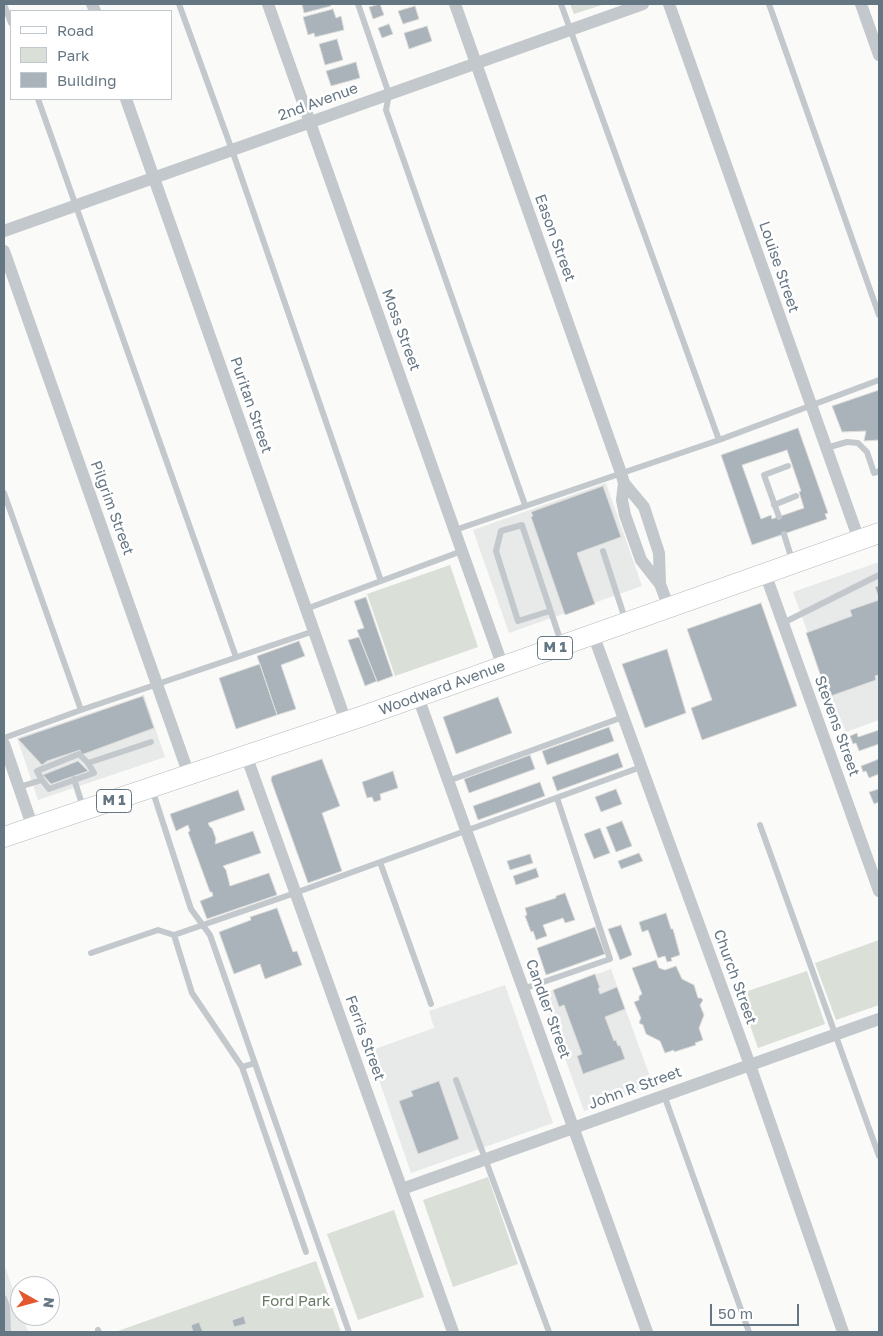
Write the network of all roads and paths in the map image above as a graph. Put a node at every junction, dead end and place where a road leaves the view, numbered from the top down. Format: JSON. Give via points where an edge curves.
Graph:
{"nodes":[{"id":1,"x":4,"y":4,"type":"edge"},
{"id":2,"x":179,"y":4,"type":"edge"},
{"id":3,"x":268,"y":4,"type":"edge"},
{"id":4,"x":358,"y":4,"type":"edge"},
{"id":5,"x":455,"y":4,"type":"edge"},
{"id":6,"x":561,"y":4,"type":"edge"},
{"id":7,"x":643,"y":4,"type":"edge"},
{"id":8,"x":669,"y":4,"type":"edge"},
{"id":9,"x":769,"y":4,"type":"edge"},
{"id":10,"x":861,"y":4,"type":"edge"},
{"id":11,"x":10,"y":20,"type":"edge"},
{"id":12,"x":570,"y":30,"type":"junction"},
{"id":13,"x":879,"y":55,"type":"edge"},
{"id":14,"x":476,"y":63,"type":"junction"},
{"id":15,"x":389,"y":94,"type":"junction"},
{"id":16,"x":38,"y":100,"type":"edge"},
{"id":17,"x":126,"y":100,"type":"edge"},
{"id":18,"x":310,"y":122,"type":"junction"},
{"id":19,"x":232,"y":150,"type":"junction"},
{"id":20,"x":154,"y":178,"type":"junction"},
{"id":21,"x":76,"y":205,"type":"junction"},
{"id":22,"x":4,"y":231,"type":"edge"},
{"id":23,"x":4,"y":251,"type":"edge"},
{"id":24,"x":879,"y":316,"type":"edge"},
{"id":25,"x":879,"y":380,"type":"edge"},
{"id":26,"x":810,"y":405,"type":"junction"},
{"id":27,"x":719,"y":440,"type":"junction"},
{"id":28,"x":826,"y":448,"type":"junction"},
{"id":29,"x":788,"y":466,"type":"dead end"},
{"id":30,"x":879,"y":471,"type":"edge"},
{"id":31,"x":623,"y":478,"type":"junction"},
{"id":32,"x":4,"y":493,"type":"edge"},
{"id":33,"x":796,"y":496,"type":"dead end"},
{"id":34,"x":525,"y":505,"type":"junction"},
{"id":35,"x":774,"y":505,"type":"junction"},
{"id":36,"x":779,"y":517,"type":"dead end"},
{"id":37,"x":454,"y":530,"type":"junction"},
{"id":38,"x":879,"y":533,"type":"edge"},
{"id":39,"x":784,"y":534,"type":"dead end"},
{"id":40,"x":859,"y":540,"type":"junction"},
{"id":41,"x":462,"y":551,"type":"junction"},
{"id":42,"x":603,"y":551,"type":"dead end"},
{"id":43,"x":794,"y":563,"type":"junction"},
{"id":44,"x":765,"y":573,"type":"junction"},
{"id":45,"x":879,"y":575,"type":"edge"},
{"id":46,"x":382,"y":581,"type":"junction"},
{"id":47,"x":660,"y":584,"type":"junction"},
{"id":48,"x":669,"y":608,"type":"junction"},
{"id":49,"x":306,"y":609,"type":"junction"},
{"id":50,"x":550,"y":611,"type":"junction"},
{"id":51,"x":626,"y":623,"type":"junction"},
{"id":52,"x":783,"y":623,"type":"junction"},
{"id":53,"x":314,"y":631,"type":"junction"},
{"id":54,"x":593,"y":634,"type":"junction"},
{"id":55,"x":562,"y":646,"type":"junction"},
{"id":56,"x":236,"y":657,"type":"junction"},
{"id":57,"x":503,"y":667,"type":"junction"},
{"id":58,"x":157,"y":684,"type":"junction"},
{"id":59,"x":418,"y":696,"type":"junction"},
{"id":60,"x":81,"y":710,"type":"junction"},
{"id":61,"x":623,"y":717,"type":"junction"},
{"id":62,"x":346,"y":722,"type":"junction"},
{"id":63,"x":4,"y":738,"type":"edge"},
{"id":64,"x":151,"y":742,"type":"dead end"},
{"id":65,"x":4,"y":744,"type":"edge"},
{"id":66,"x":246,"y":755,"type":"junction"},
{"id":67,"x":88,"y":763,"type":"junction"},
{"id":68,"x":642,"y":767,"type":"junction"},
{"id":69,"x":190,"y":775,"type":"junction"},
{"id":70,"x":78,"y":777,"type":"junction"},
{"id":71,"x":42,"y":780,"type":"junction"},
{"id":72,"x":448,"y":780,"type":"junction"},
{"id":73,"x":19,"y":787,"type":"junction"},
{"id":74,"x":152,"y":788,"type":"junction"},
{"id":75,"x":557,"y":798,"type":"junction"},
{"id":76,"x":84,"y":811,"type":"junction"},
{"id":77,"x":760,"y":825,"type":"dead end"},
{"id":78,"x":34,"y":828,"type":"junction"},
{"id":79,"x":466,"y":831,"type":"junction"},
{"id":80,"x":4,"y":837,"type":"edge"},
{"id":81,"x":380,"y":862,"type":"junction"},
{"id":82,"x":879,"y":891,"type":"edge"},
{"id":83,"x":295,"y":893,"type":"junction"},
{"id":84,"x":204,"y":925,"type":"junction"},
{"id":85,"x":174,"y":935,"type":"junction"},
{"id":86,"x":91,"y":954,"type":"dead end"},
{"id":87,"x":523,"y":989,"type":"junction"},
{"id":88,"x":432,"y":1004,"type":"dead end"},
{"id":89,"x":879,"y":1019,"type":"edge"},
{"id":90,"x":836,"y":1034,"type":"junction"},
{"id":91,"x":255,"y":1063,"type":"junction"},
{"id":92,"x":750,"y":1065,"type":"junction"},
{"id":93,"x":242,"y":1067,"type":"junction"},
{"id":94,"x":456,"y":1080,"type":"dead end"},
{"id":95,"x":664,"y":1096,"type":"junction"},
{"id":96,"x":573,"y":1128,"type":"junction"},
{"id":97,"x":879,"y":1156,"type":"edge"},
{"id":98,"x":486,"y":1159,"type":"junction"},
{"id":99,"x":402,"y":1189,"type":"junction"},
{"id":100,"x":306,"y":1252,"type":"dead end"},
{"id":101,"x":4,"y":1298,"type":"edge"},
{"id":102,"x":8,"y":1332,"type":"edge"},
{"id":103,"x":349,"y":1332,"type":"edge"},
{"id":104,"x":453,"y":1332,"type":"edge"},
{"id":105,"x":549,"y":1332,"type":"edge"},
{"id":106,"x":647,"y":1332,"type":"edge"},
{"id":107,"x":748,"y":1332,"type":"edge"},
{"id":108,"x":843,"y":1332,"type":"edge"}],
"edges":[{"from":1,"to":11,"type":"lane"},
{"from":2,"to":19,"type":"lane"},
{"from":3,"to":18,"type":"street","name":"Moss Street"},
{"from":4,"to":15,"type":"lane"},
{"from":5,"to":14,"type":"street","name":"Eason Street"},
{"from":6,"to":12,"type":"lane"},
{"from":7,"to":12,"type":"street","name":"2nd Avenue"},
{"from":8,"to":26,"type":"street","name":"Louise Street"},
{"from":9,"to":24,"type":"lane"},
{"from":10,"to":13,"type":"street"},
{"from":12,"to":14,"type":"street","name":"2nd Avenue"},
{"from":12,"to":27,"type":"lane"},
{"from":14,"to":15,"type":"street","name":"2nd Avenue"},
{"from":14,"to":31,"type":"street","name":"Eason Street"},
{"from":15,"to":18,"type":"street","name":"2nd Avenue"},
{"from":15,"to":34,"type":"lane","via":[[386,110]]},
{"from":16,"to":21,"type":"lane"},
{"from":17,"to":20,"type":"street","name":"Puritan Street"},
{"from":18,"to":19,"type":"street","name":"2nd Avenue"},
{"from":18,"to":37,"type":"street","name":"Moss Street"},
{"from":19,"to":20,"type":"street","name":"2nd Avenue"},
{"from":19,"to":46,"type":"lane"},
{"from":20,"to":21,"type":"street","name":"2nd Avenue"},
{"from":20,"to":49,"type":"street","name":"Puritan Street"},
{"from":21,"to":22,"type":"street","name":"2nd Avenue"},
{"from":21,"to":56,"type":"lane"},
{"from":23,"to":58,"type":"street","name":"Pilgrim Street"},
{"from":25,"to":26,"type":"lane"},
{"from":26,"to":27,"type":"lane"},
{"from":26,"to":28,"type":"street","name":"Louise Street"},
{"from":27,"to":31,"type":"lane"},
{"from":28,"to":30,"type":"lane","via":[[847,442],[858,443],[867,452],[874,473]]},
{"from":28,"to":40,"type":"street","name":"Louise Street"},
{"from":29,"to":35,"type":"lane","via":[[764,475]]},
{"from":31,"to":34,"type":"lane"},
{"from":31,"to":47,"type":"street","name":"Eason Street","via":[[644,507],[659,553]]},
{"from":31,"to":47,"type":"street","name":"Eason Street","via":[[622,500],[631,533],[641,560]]},
{"from":32,"to":60,"type":"lane"},
{"from":33,"to":35,"type":"lane"},
{"from":34,"to":37,"type":"lane"},
{"from":35,"to":36,"type":"lane"},
{"from":37,"to":41,"type":"street","name":"Moss Street"},
{"from":38,"to":40,"type":"main road","name":"Woodward Avenue","number":"M 1"},
{"from":39,"to":43,"type":"lane"},
{"from":40,"to":43,"type":"main road","name":"Woodward Avenue","number":"M 1"},
{"from":41,"to":46,"type":"lane"},
{"from":41,"to":57,"type":"street","name":"Moss Street"},
{"from":42,"to":51,"type":"lane"},
{"from":43,"to":44,"type":"main road","name":"Woodward Avenue","number":"M 1"},
{"from":44,"to":48,"type":"main road","name":"Woodward Avenue","number":"M 1"},
{"from":44,"to":52,"type":"street","name":"Stevens Street"},
{"from":45,"to":52,"type":"lane"},
{"from":46,"to":49,"type":"lane"},
{"from":47,"to":48,"type":"street","name":"Eason Street"},
{"from":48,"to":51,"type":"main road","name":"Woodward Avenue","number":"M 1"},
{"from":49,"to":53,"type":"street","name":"Puritan Street"},
{"from":50,"to":50,"type":"lane","via":[[522,525],[501,531],[496,551],[518,621]]},
{"from":50,"to":55,"type":"lane"},
{"from":51,"to":54,"type":"main road","name":"Woodward Avenue","number":"M 1"},
{"from":52,"to":82,"type":"street","name":"Stevens Street"},
{"from":53,"to":56,"type":"lane"},
{"from":53,"to":62,"type":"street","name":"Puritan Street"},
{"from":54,"to":55,"type":"main road","name":"Woodward Avenue","number":"M 1"},
{"from":54,"to":61,"type":"street","name":"Church Street"},
{"from":55,"to":57,"type":"main road","name":"Woodward Avenue","number":"M 1"},
{"from":56,"to":58,"type":"lane"},
{"from":57,"to":59,"type":"main road","name":"Woodward Avenue","number":"M 1"},
{"from":58,"to":60,"type":"lane"},
{"from":58,"to":69,"type":"street","name":"Pilgrim Street"},
{"from":59,"to":62,"type":"main road","name":"Woodward Avenue","number":"M 1"},
{"from":59,"to":72,"type":"street","name":"Candler Street"},
{"from":60,"to":63,"type":"lane"},
{"from":61,"to":68,"type":"street","name":"Church Street"},
{"from":61,"to":72,"type":"lane"},
{"from":62,"to":66,"type":"main road","name":"Woodward Avenue","number":"M 1"},
{"from":64,"to":67,"type":"lane"},
{"from":65,"to":73,"type":"street"},
{"from":66,"to":69,"type":"main road","name":"Woodward Avenue","number":"M 1"},
{"from":66,"to":83,"type":"street","name":"Ferris Street"},
{"from":67,"to":70,"type":"lane","via":[[94,772]]},
{"from":67,"to":71,"type":"lane","via":[[80,754],[54,768],[37,771]]},
{"from":68,"to":75,"type":"lane"},
{"from":68,"to":92,"type":"street","name":"Church Street"},
{"from":69,"to":74,"type":"main road","name":"Woodward Avenue","number":"M 1"},
{"from":70,"to":71,"type":"lane","via":[[49,789]]},
{"from":70,"to":76,"type":"lane"},
{"from":71,"to":73,"type":"lane"},
{"from":72,"to":79,"type":"street","name":"Candler Street"},
{"from":73,"to":78,"type":"street"},
{"from":74,"to":76,"type":"main road","name":"Woodward Avenue","number":"M 1"},
{"from":74,"to":84,"type":"lane","via":[[191,909]]},
{"from":75,"to":79,"type":"lane"},
{"from":75,"to":87,"type":"lane","via":[[610,959]]},
{"from":76,"to":78,"type":"main road","name":"Woodward Avenue","number":"M 1"},
{"from":77,"to":90,"type":"lane"},
{"from":78,"to":80,"type":"main road","name":"Woodward Avenue","number":"M 1"},
{"from":79,"to":81,"type":"lane"},
{"from":79,"to":87,"type":"street","name":"Candler Street"},
{"from":81,"to":83,"type":"lane"},
{"from":81,"to":88,"type":"lane"},
{"from":83,"to":84,"type":"lane"},
{"from":83,"to":99,"type":"street","name":"Ferris Street"},
{"from":84,"to":85,"type":"lane"},
{"from":84,"to":91,"type":"lane"},
{"from":85,"to":86,"type":"lane","via":[[158,930]]},
{"from":85,"to":93,"type":"lane","via":[[192,993]]},
{"from":87,"to":96,"type":"street","name":"Candler Street"},
{"from":89,"to":90,"type":"street","name":"John R Street"},
{"from":90,"to":92,"type":"street","name":"John R Street"},
{"from":90,"to":97,"type":"lane"},
{"from":91,"to":93,"type":"lane"},
{"from":91,"to":103,"type":"lane"},
{"from":92,"to":95,"type":"street","name":"John R Street"},
{"from":92,"to":108,"type":"street","name":"Church Street"},
{"from":93,"to":100,"type":"lane"},
{"from":94,"to":98,"type":"lane"},
{"from":95,"to":96,"type":"street","name":"John R Street"},
{"from":95,"to":107,"type":"lane"},
{"from":96,"to":98,"type":"street","name":"John R Street"},
{"from":96,"to":106,"type":"street","name":"Candler Street"},
{"from":98,"to":99,"type":"street","name":"John R Street"},
{"from":98,"to":105,"type":"lane"},
{"from":99,"to":104,"type":"street","name":"Ferris Street"},
{"from":101,"to":102,"type":"lane"}]}
